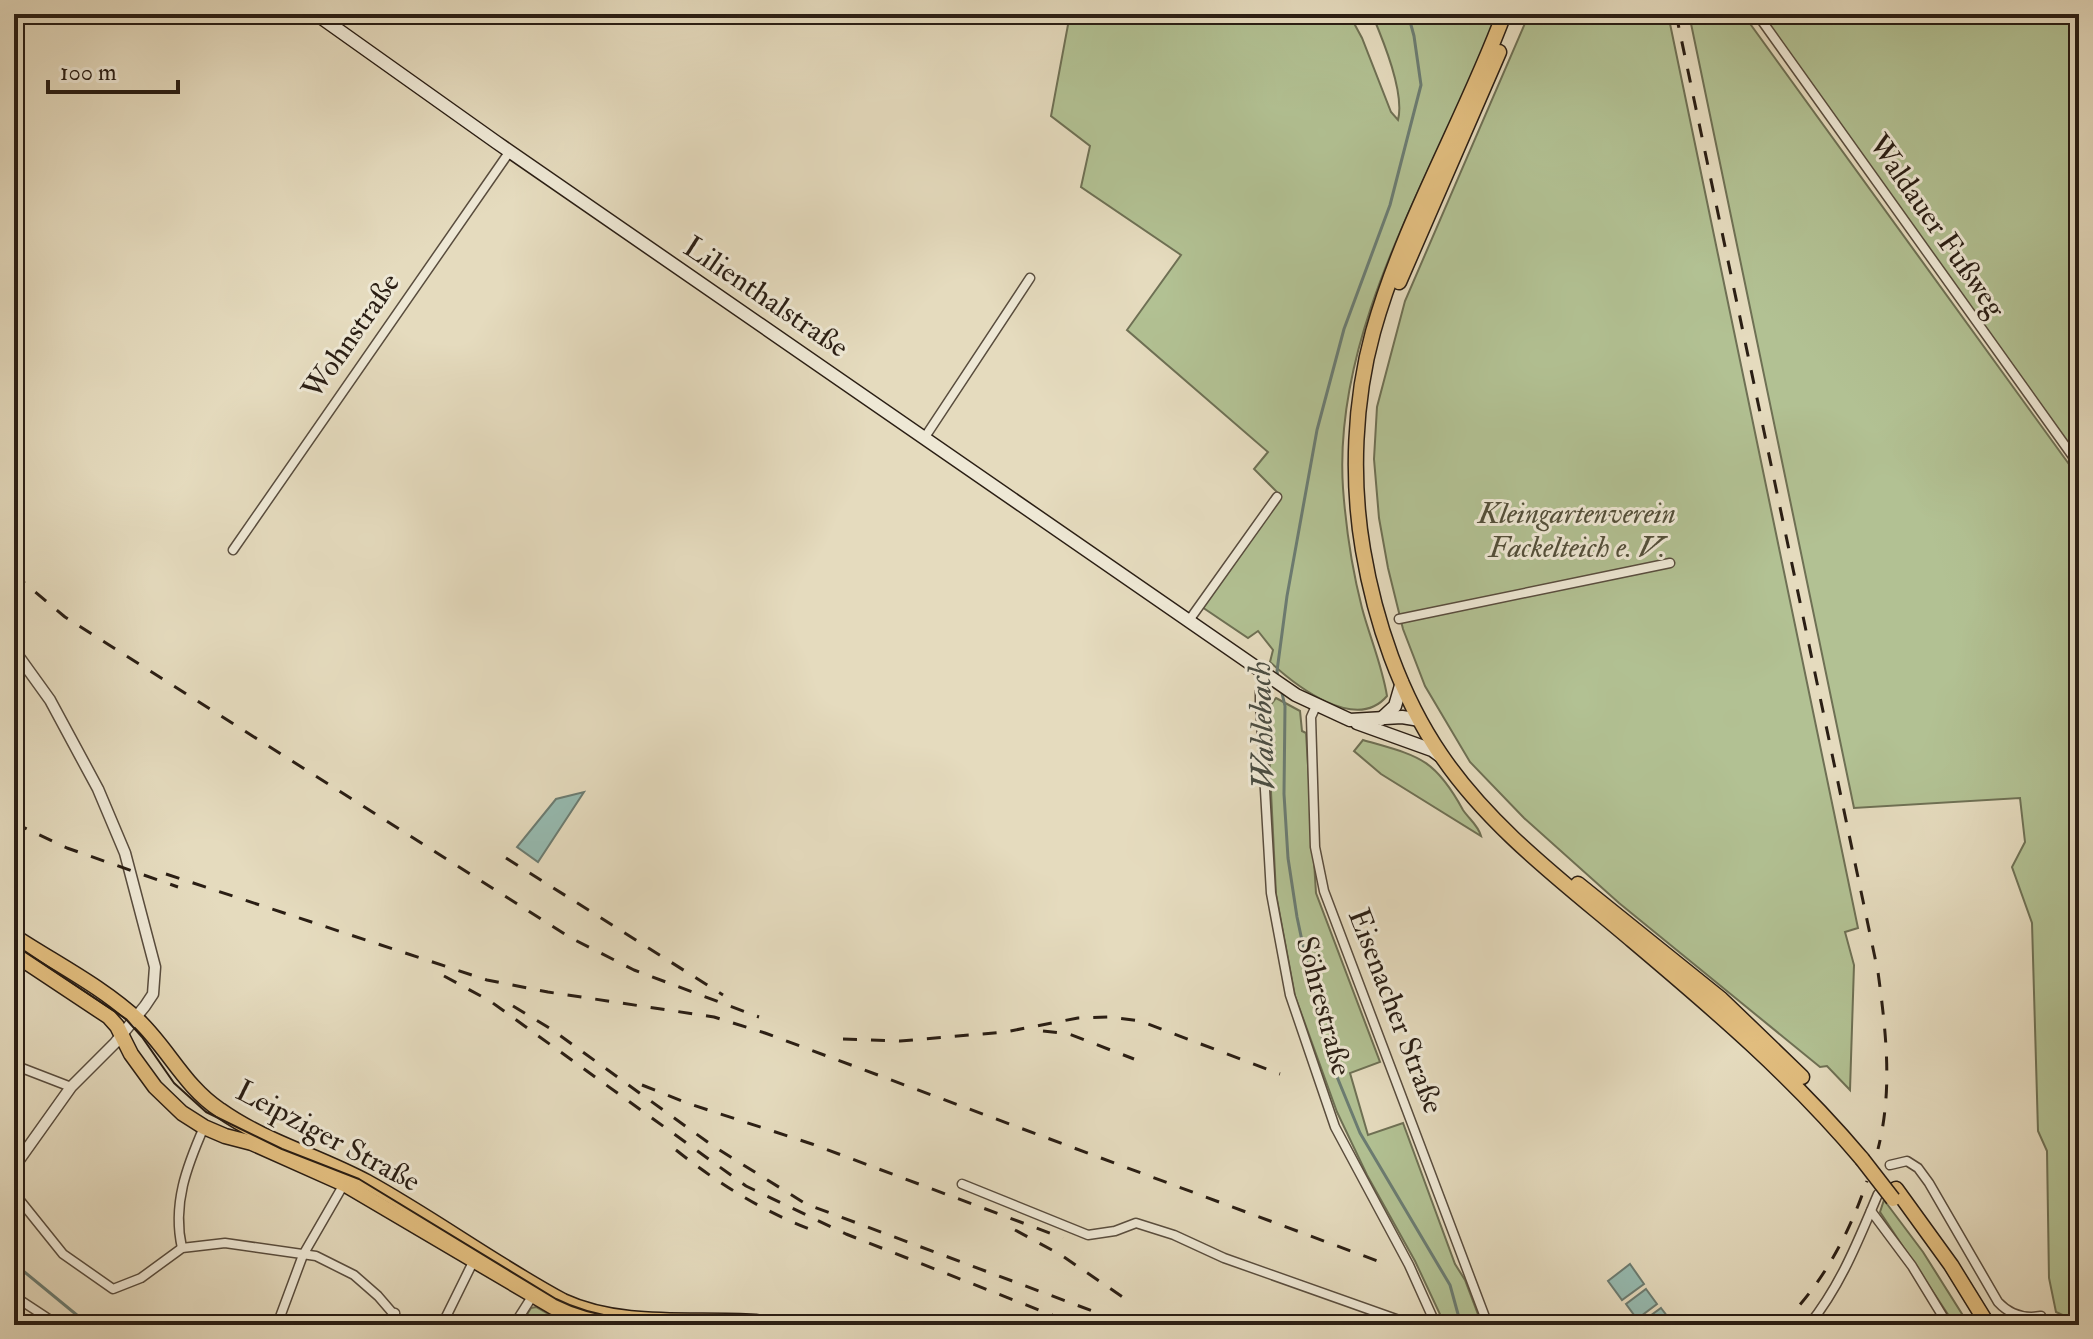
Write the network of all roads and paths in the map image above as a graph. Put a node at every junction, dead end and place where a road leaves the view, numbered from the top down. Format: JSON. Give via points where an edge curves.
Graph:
{"nodes":[{"id":1,"x":316,"y":14,"type":"edge"},
{"id":2,"x":1504,"y":14,"type":"edge"},
{"id":3,"x":1513,"y":14,"type":"edge"},
{"id":4,"x":1757,"y":14,"type":"edge"},
{"id":5,"x":510,"y":151,"type":"junction"},
{"id":6,"x":1030,"y":278,"type":"dead end"},
{"id":7,"x":925,"y":437,"type":"junction"},
{"id":8,"x":2079,"y":465,"type":"edge"},
{"id":9,"x":1277,"y":497,"type":"dead end"},
{"id":10,"x":233,"y":550,"type":"dead end"},
{"id":11,"x":1670,"y":563,"type":"dead end"},
{"id":12,"x":1190,"y":619,"type":"junction"},
{"id":13,"x":1399,"y":619,"type":"dead end"},
{"id":14,"x":14,"y":650,"type":"edge"},
{"id":15,"x":1275,"y":681,"type":"junction"},
{"id":16,"x":1402,"y":682,"type":"junction"},
{"id":17,"x":1316,"y":706,"type":"junction"},
{"id":18,"x":1350,"y":720,"type":"junction"},
{"id":19,"x":1380,"y":720,"type":"junction"},
{"id":20,"x":1427,"y":723,"type":"junction"},
{"id":21,"x":1391,"y":736,"type":"junction"},
{"id":22,"x":1443,"y":758,"type":"junction"},
{"id":23,"x":14,"y":936,"type":"edge"},
{"id":24,"x":14,"y":954,"type":"edge"},
{"id":25,"x":136,"y":1018,"type":"junction"},
{"id":26,"x":122,"y":1035,"type":"junction"},
{"id":27,"x":14,"y":1065,"type":"edge"},
{"id":28,"x":71,"y":1087,"type":"junction"},
{"id":29,"x":204,"y":1127,"type":"junction"},
{"id":30,"x":1863,"y":1155,"type":"junction"},
{"id":31,"x":1890,"y":1165,"type":"dead end"},
{"id":32,"x":14,"y":1167,"type":"edge"},
{"id":33,"x":346,"y":1178,"type":"junction"},
{"id":34,"x":962,"y":1184,"type":"dead end"},
{"id":35,"x":14,"y":1193,"type":"edge"},
{"id":36,"x":1878,"y":1194,"type":"dead end"},
{"id":37,"x":1894,"y":1194,"type":"junction"},
{"id":38,"x":1871,"y":1211,"type":"junction"},
{"id":39,"x":182,"y":1248,"type":"junction"},
{"id":40,"x":303,"y":1255,"type":"junction"},
{"id":41,"x":474,"y":1260,"type":"junction"},
{"id":42,"x":536,"y":1291,"type":"junction"},
{"id":43,"x":14,"y":1296,"type":"edge"},
{"id":44,"x":395,"y":1313,"type":"junction"},
{"id":45,"x":2041,"y":1316,"type":"dead end"},
{"id":46,"x":608,"y":1322,"type":"edge"},
{"id":47,"x":58,"y":1325,"type":"edge"},
{"id":48,"x":277,"y":1325,"type":"edge"},
{"id":49,"x":387,"y":1325,"type":"edge"},
{"id":50,"x":403,"y":1325,"type":"edge"},
{"id":51,"x":442,"y":1325,"type":"edge"},
{"id":52,"x":514,"y":1325,"type":"edge"},
{"id":53,"x":774,"y":1325,"type":"edge"},
{"id":54,"x":1413,"y":1325,"type":"edge"},
{"id":55,"x":1436,"y":1325,"type":"edge"},
{"id":56,"x":1488,"y":1325,"type":"edge"},
{"id":57,"x":1809,"y":1325,"type":"edge"},
{"id":58,"x":1948,"y":1325,"type":"edge"},
{"id":59,"x":1977,"y":1325,"type":"edge"},
{"id":60,"x":1988,"y":1325,"type":"edge"}],
"edges":[{"from":1,"to":5,"type":"main road","name":"Lilienthalstraße"},
{"from":2,"to":16,"type":"main road","via":[[1406,236],[1372,335],[1360,405],[1359,529],[1372,596]]},
{"from":3,"to":20,"type":"main road","via":[[1401,276],[1382,331],[1366,422],[1371,554],[1385,614]]},
{"from":4,"to":8,"type":"street","name":"Waldauer Fußweg"},
{"from":5,"to":7,"type":"main road","name":"Lilienthalstraße"},
{"from":5,"to":10,"type":"street","name":"Wohnstraße"},
{"from":6,"to":7,"type":"street"},
{"from":7,"to":12,"type":"main road","name":"Lilienthalstraße"},
{"from":9,"to":12,"type":"street"},
{"from":11,"to":13,"type":"street"},
{"from":12,"to":15,"type":"main road","name":"Lilienthalstraße"},
{"from":14,"to":25,"type":"street","via":[[80,752],[125,853],[155,967],[153,994]]},
{"from":15,"to":17,"type":"main road","name":"Lilienthalstraße"},
{"from":15,"to":55,"type":"street","name":"Söhrestraße","via":[[1260,692],[1260,704],[1271,893],[1290,995],[1335,1127]]},
{"from":16,"to":19,"type":"main road","via":[[1395,706]]},
{"from":16,"to":20,"type":"main road"},
{"from":17,"to":18,"type":"main road","name":"Lilienthalstraße"},
{"from":17,"to":56,"type":"street","name":"Eisenacher Straße","via":[[1311,717],[1315,847],[1324,891]]},
{"from":18,"to":19,"type":"main road","name":"Lilienthalstraße"},
{"from":18,"to":21,"type":"main road"},
{"from":19,"to":20,"type":"main road","name":"Lilienthalstraße","via":[[1402,717]]},
{"from":20,"to":21,"type":"main road"},
{"from":20,"to":22,"type":"main road"},
{"from":20,"to":30,"type":"main road","via":[[1516,829],[1756,1030],[1830,1108]]},
{"from":21,"to":22,"type":"main road"},
{"from":22,"to":30,"type":"main road","via":[[1515,839],[1748,1038]]},
{"from":23,"to":25,"type":"main road","name":"Leipziger Straße"},
{"from":24,"to":26,"type":"main road","via":[[102,1011]]},
{"from":25,"to":26,"type":"street"},
{"from":25,"to":33,"type":"main road","name":"Leipziger Straße","via":[[188,1083],[217,1109]]},
{"from":26,"to":28,"type":"street"},
{"from":26,"to":29,"type":"main road","via":[[155,1087]]},
{"from":27,"to":28,"type":"street"},
{"from":28,"to":32,"type":"street"},
{"from":29,"to":33,"type":"main road"},
{"from":29,"to":39,"type":"street","via":[[181,1190]]},
{"from":30,"to":37,"type":"main road","bridge":true},
{"from":31,"to":45,"type":"street","via":[[1907,1161],[1918,1168],[1998,1302],[2030,1318]]},
{"from":33,"to":40,"type":"street"},
{"from":33,"to":41,"type":"main road"},
{"from":33,"to":42,"type":"main road","name":"Leipziger Straße"},
{"from":34,"to":54,"type":"street","via":[[1088,1235],[1136,1223]]},
{"from":35,"to":39,"type":"street","via":[[63,1254],[113,1289],[141,1278]]},
{"from":36,"to":38,"type":"street"},
{"from":37,"to":59,"type":"main road"},
{"from":37,"to":60,"type":"main road","via":[[1951,1265]]},
{"from":38,"to":57,"type":"street","via":[[1831,1297]]},
{"from":38,"to":58,"type":"street"},
{"from":39,"to":40,"type":"street","via":[[225,1243]]},
{"from":40,"to":44,"type":"street","via":[[354,1275]]},
{"from":40,"to":48,"type":"street"},
{"from":41,"to":42,"type":"main road"},
{"from":41,"to":51,"type":"street"},
{"from":42,"to":46,"type":"main road","name":"Leipziger Straße"},
{"from":42,"to":52,"type":"street"},
{"from":43,"to":47,"type":"street"},
{"from":44,"to":49,"type":"street"},
{"from":44,"to":50,"type":"street"},
{"from":46,"to":53,"type":"main road","name":"Leipziger Straße"}]}
